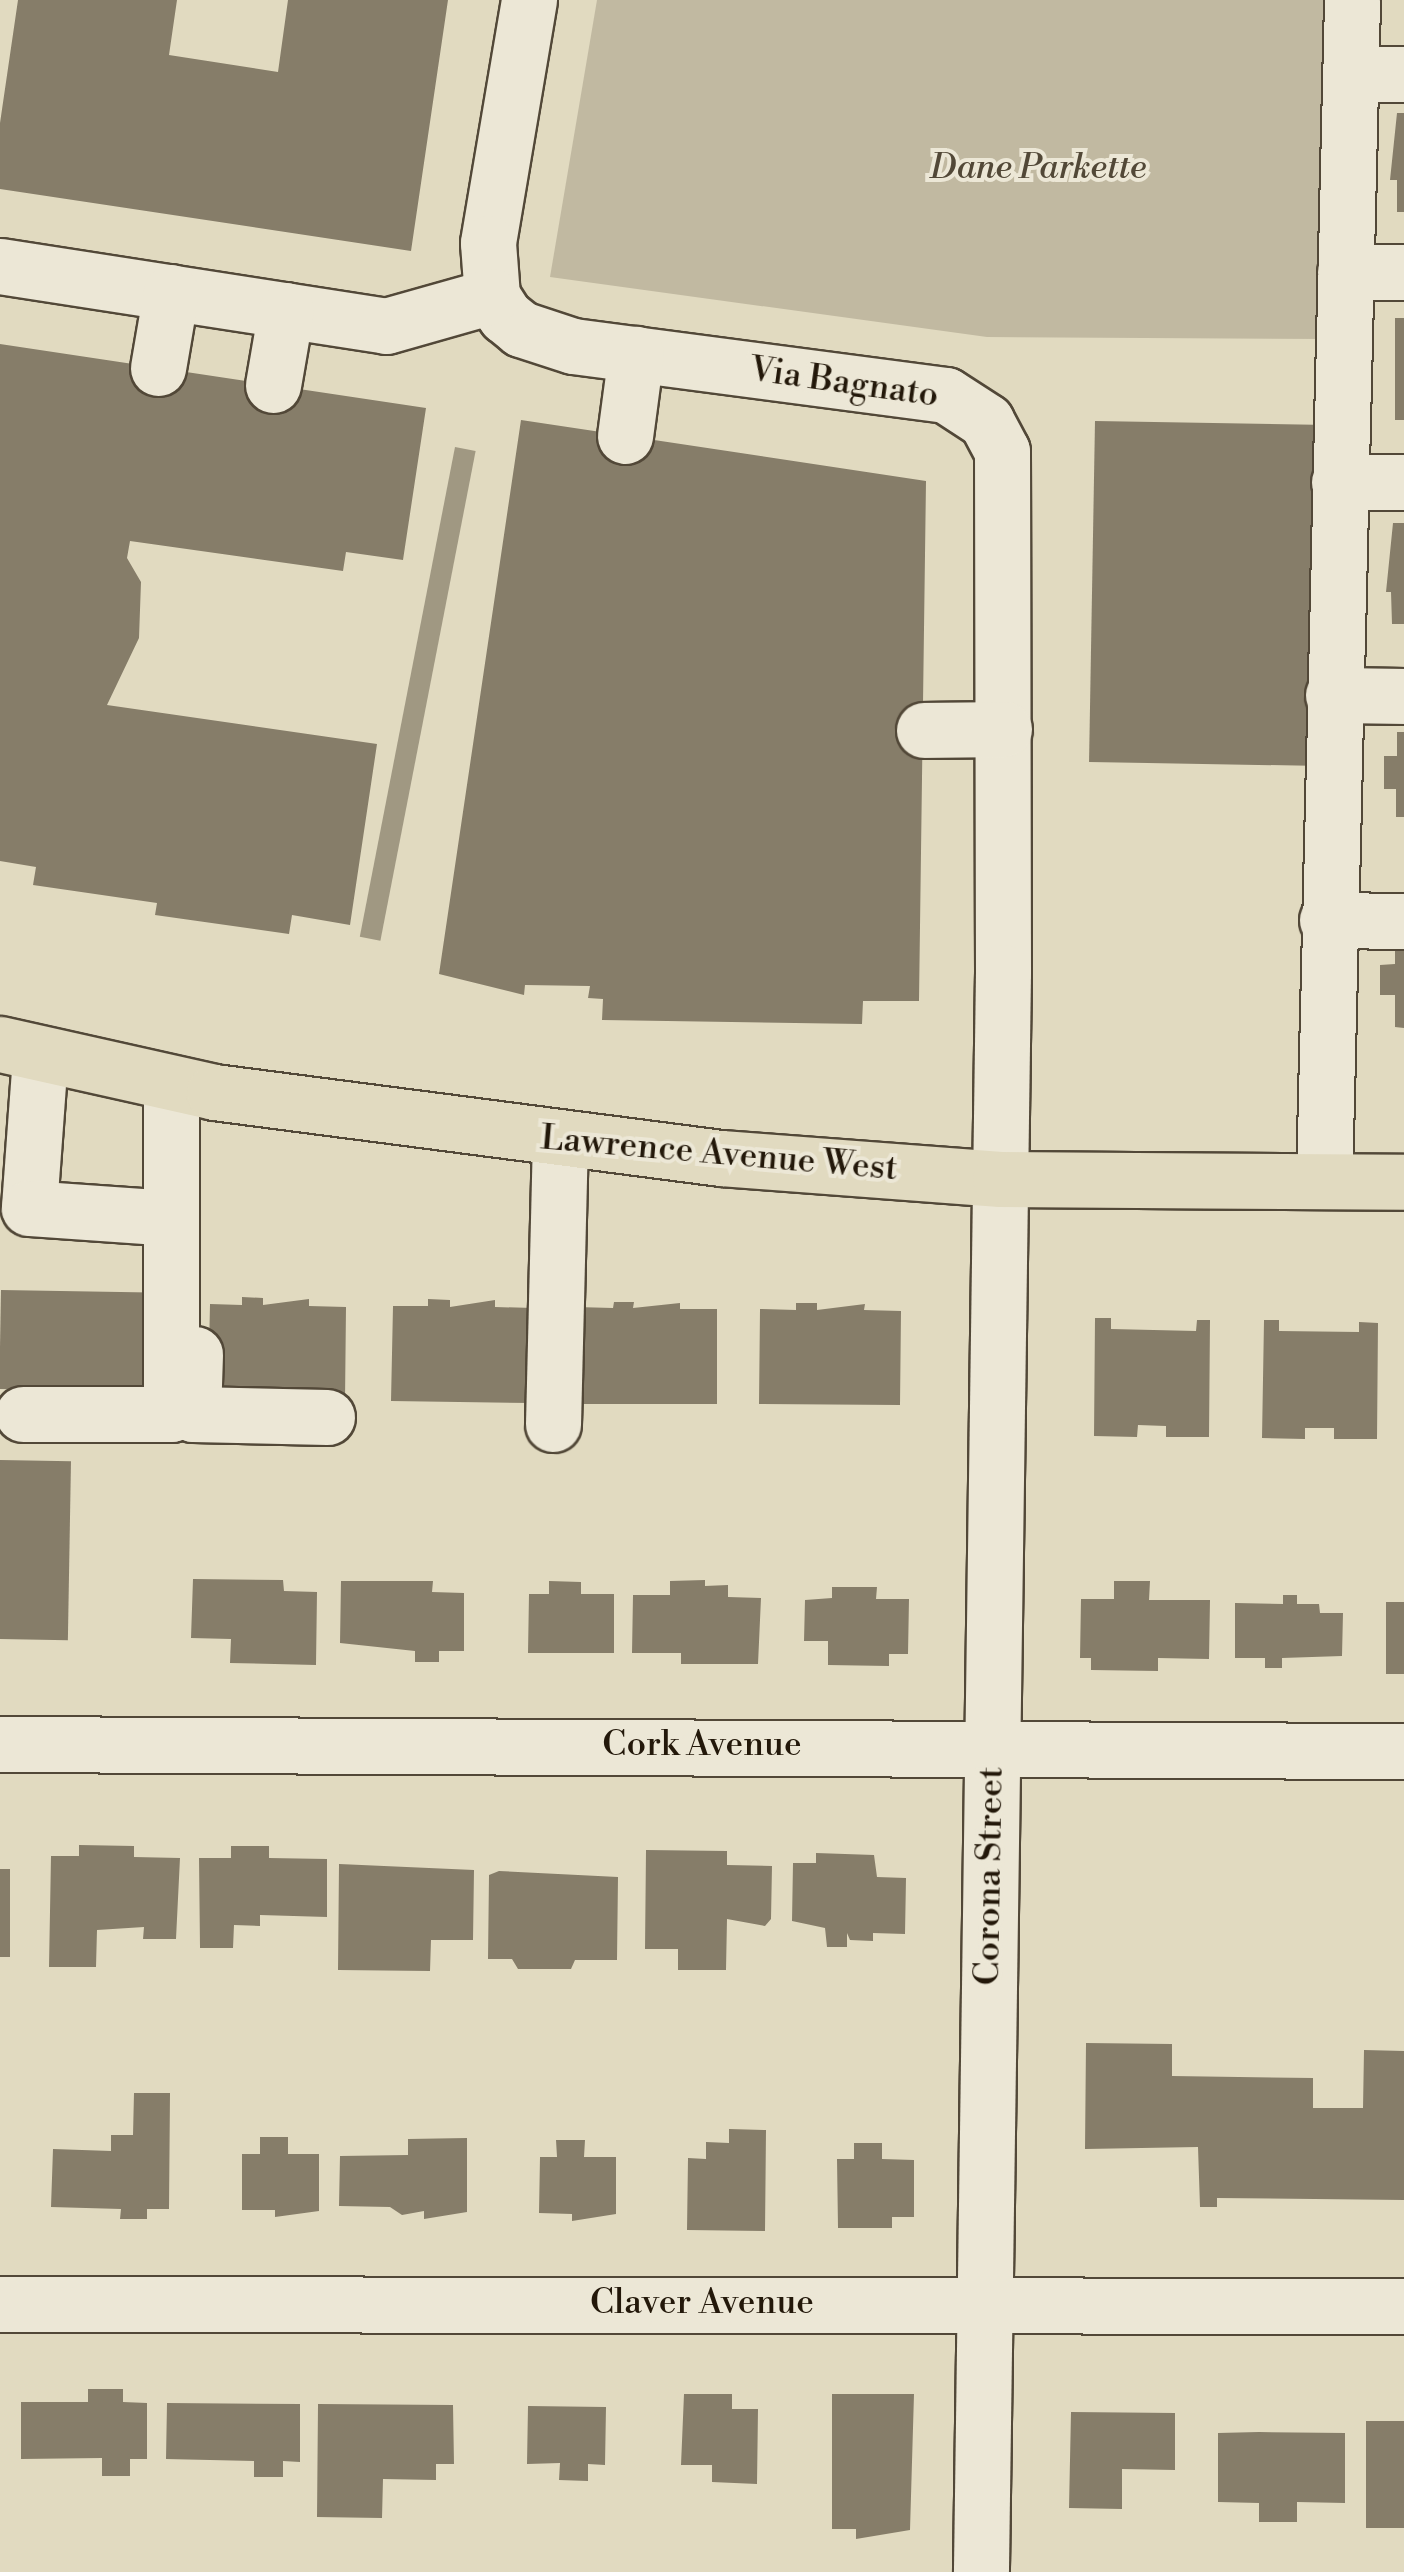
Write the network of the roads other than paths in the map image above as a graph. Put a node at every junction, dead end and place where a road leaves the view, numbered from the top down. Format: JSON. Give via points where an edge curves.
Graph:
{"nodes":[{"id":1,"x":529,"y":0,"type":"edge"},
{"id":2,"x":1352,"y":0,"type":"edge"},
{"id":3,"x":1350,"y":74,"type":"junction"},
{"id":4,"x":1404,"y":74,"type":"edge"},
{"id":5,"x":0,"y":266,"type":"edge"},
{"id":6,"x":1345,"y":272,"type":"junction"},
{"id":7,"x":1404,"y":272,"type":"edge"},
{"id":8,"x":171,"y":292,"type":"junction"},
{"id":9,"x":492,"y":296,"type":"junction"},
{"id":10,"x":286,"y":310,"type":"junction"},
{"id":11,"x":636,"y":354,"type":"junction"},
{"id":12,"x":158,"y":368,"type":"dead end"},
{"id":13,"x":274,"y":385,"type":"dead end"},
{"id":14,"x":626,"y":436,"type":"dead end"},
{"id":15,"x":1340,"y":482,"type":"junction"},
{"id":16,"x":1404,"y":482,"type":"edge"},
{"id":17,"x":1333,"y":695,"type":"junction"},
{"id":18,"x":1404,"y":696,"type":"edge"},
{"id":19,"x":1004,"y":729,"type":"junction"},
{"id":20,"x":924,"y":730,"type":"dead end"},
{"id":21,"x":1327,"y":920,"type":"junction"},
{"id":22,"x":1404,"y":921,"type":"edge"},
{"id":23,"x":13,"y":1056,"type":"edge"},
{"id":24,"x":193,"y":1088,"type":"junction"},
{"id":25,"x":560,"y":1140,"type":"junction"},
{"id":26,"x":1000,"y":1179,"type":"junction"},
{"id":27,"x":1324,"y":1181,"type":"junction"},
{"id":28,"x":1404,"y":1182,"type":"edge"},
{"id":29,"x":171,"y":1218,"type":"junction"},
{"id":30,"x":22,"y":1414,"type":"dead end"},
{"id":31,"x":326,"y":1417,"type":"dead end"},
{"id":32,"x":553,"y":1424,"type":"dead end"},
{"id":33,"x":0,"y":1744,"type":"edge"},
{"id":34,"x":992,"y":1745,"type":"junction"},
{"id":35,"x":1404,"y":1751,"type":"edge"},
{"id":36,"x":981,"y":2303,"type":"junction"},
{"id":37,"x":0,"y":2304,"type":"edge"},
{"id":38,"x":1404,"y":2306,"type":"edge"},
{"id":39,"x":981,"y":2572,"type":"edge"}],
"edges":[{"from":1,"to":9,"type":"street","via":[[488,243]]},
{"from":2,"to":3,"type":"street"},
{"from":3,"to":4,"type":"street"},
{"from":3,"to":6,"type":"street"},
{"from":5,"to":8,"type":"street"},
{"from":6,"to":7,"type":"street"},
{"from":6,"to":15,"type":"street"},
{"from":8,"to":10,"type":"street"},
{"from":8,"to":12,"type":"street"},
{"from":9,"to":10,"type":"street","via":[[386,326]]},
{"from":9,"to":11,"type":"street","name":"Via Bagnato","via":[[513,322],[548,340]]},
{"from":10,"to":13,"type":"street"},
{"from":11,"to":14,"type":"street"},
{"from":11,"to":19,"type":"street","name":"Via Bagnato","via":[[946,395],[986,421],[1004,468]]},
{"from":15,"to":16,"type":"street"},
{"from":15,"to":17,"type":"street"},
{"from":17,"to":18,"type":"street"},
{"from":17,"to":21,"type":"street"},
{"from":19,"to":20,"type":"street"},
{"from":19,"to":26,"type":"street","name":"Via Bagnato"},
{"from":21,"to":22,"type":"street"},
{"from":21,"to":27,"type":"street"},
{"from":23,"to":24,"type":"main road","name":"Lawrence Avenue West"},
{"from":23,"to":29,"type":"street","via":[[29,1208]]},
{"from":24,"to":25,"type":"main road","name":"Lawrence Avenue West"},
{"from":24,"to":29,"type":"street"},
{"from":24,"to":31,"type":"street","via":[[202,1165],[193,1414]]},
{"from":25,"to":26,"type":"main road","name":"Lawrence Avenue West"},
{"from":25,"to":32,"type":"street"},
{"from":26,"to":27,"type":"main road","name":"Lawrence Avenue West"},
{"from":26,"to":34,"type":"street","name":"Corona Street"},
{"from":27,"to":28,"type":"main road","name":"Lawrence Avenue West"},
{"from":29,"to":30,"type":"street","via":[[170,1414]]},
{"from":33,"to":34,"type":"street","name":"Cork Avenue"},
{"from":34,"to":35,"type":"street","name":"Cork Avenue"},
{"from":34,"to":36,"type":"street","name":"Corona Street"},
{"from":36,"to":37,"type":"street","name":"Claver Avenue"},
{"from":36,"to":38,"type":"street","name":"Claver Avenue"},
{"from":36,"to":39,"type":"street","name":"Corona Street"}]}
